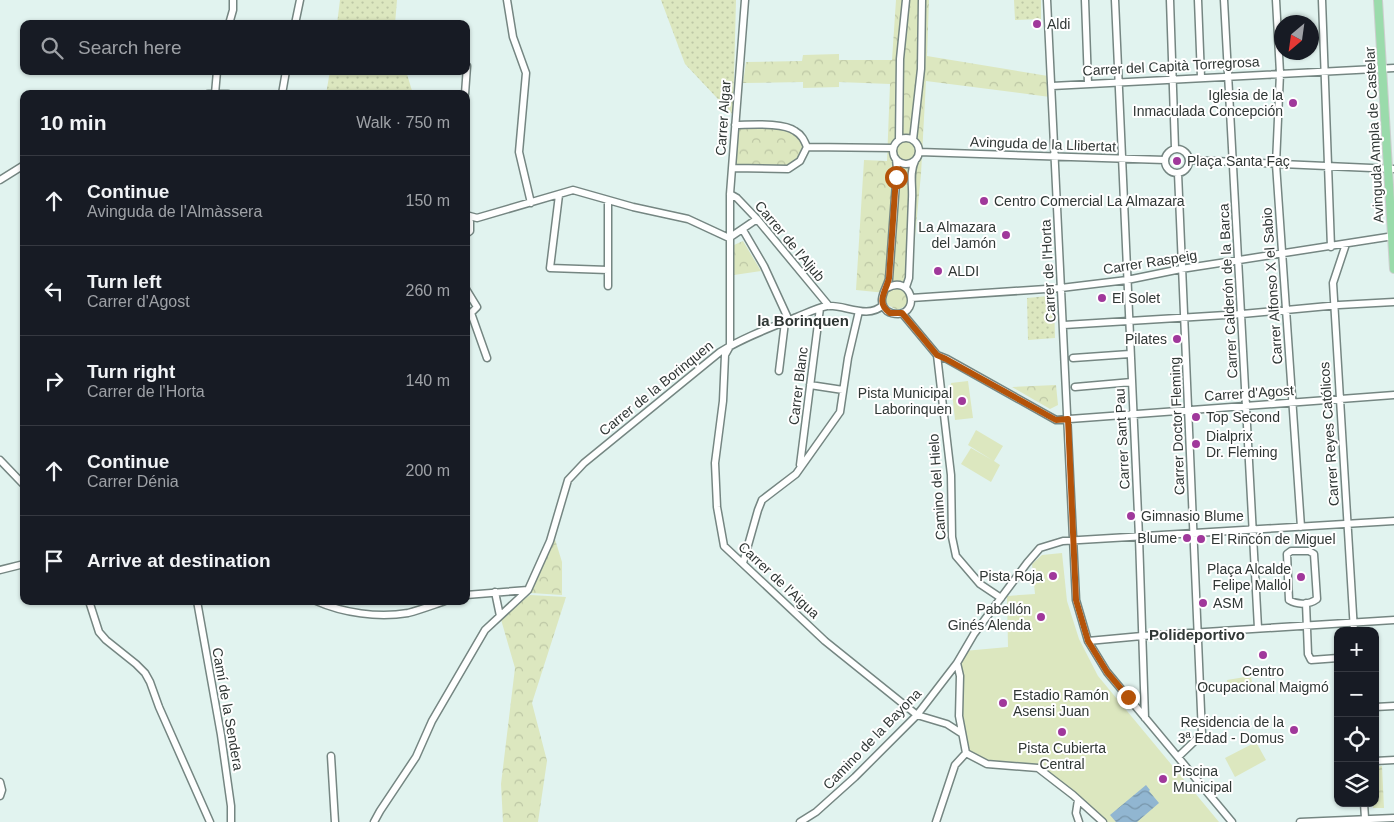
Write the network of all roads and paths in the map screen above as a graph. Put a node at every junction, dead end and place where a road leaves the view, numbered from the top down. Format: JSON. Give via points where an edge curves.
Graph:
{"nodes":[{"id":1,"x":233,"y":0,"type":"edge"},
{"id":2,"x":300,"y":0,"type":"edge"},
{"id":3,"x":507,"y":0,"type":"edge"},
{"id":4,"x":744,"y":0,"type":"edge"},
{"id":5,"x":906,"y":0,"type":"edge"},
{"id":6,"x":922,"y":0,"type":"edge"},
{"id":7,"x":1047,"y":0,"type":"edge"},
{"id":8,"x":1085,"y":0,"type":"edge"},
{"id":9,"x":1115,"y":0,"type":"edge"},
{"id":10,"x":1170,"y":0,"type":"edge"},
{"id":11,"x":1198,"y":0,"type":"edge"},
{"id":12,"x":1224,"y":0,"type":"edge"},
{"id":13,"x":1276,"y":0,"type":"edge"},
{"id":14,"x":1322,"y":0,"type":"edge"},
{"id":15,"x":1378,"y":0,"type":"edge"},
{"id":16,"x":230,"y":20,"type":"edge"},
{"id":17,"x":296,"y":20,"type":"edge"},
{"id":18,"x":1382,"y":68,"type":"junction"},
{"id":19,"x":1394,"y":68,"type":"edge"},
{"id":20,"x":1325,"y":72,"type":"junction"},
{"id":21,"x":1280,"y":73,"type":"junction"},
{"id":22,"x":216,"y":75,"type":"edge"},
{"id":23,"x":285,"y":75,"type":"edge"},
{"id":24,"x":466,"y":75,"type":"edge"},
{"id":25,"x":1228,"y":76,"type":"junction"},
{"id":26,"x":1201,"y":77,"type":"junction"},
{"id":27,"x":1174,"y":79,"type":"junction"},
{"id":28,"x":1118,"y":82,"type":"junction"},
{"id":29,"x":1088,"y":83,"type":"junction"},
{"id":30,"x":1052,"y":86,"type":"junction"},
{"id":31,"x":214,"y":90,"type":"edge"},
{"id":32,"x":283,"y":90,"type":"edge"},
{"id":33,"x":465,"y":90,"type":"edge"},
{"id":34,"x":735,"y":125,"type":"junction"},
{"id":35,"x":899,"y":140,"type":"junction"},
{"id":36,"x":913,"y":140,"type":"junction"},
{"id":37,"x":807,"y":147,"type":"junction"},
{"id":38,"x":893,"y":148,"type":"junction"},
{"id":39,"x":1176,"y":148,"type":"junction"},
{"id":40,"x":919,"y":152,"type":"junction"},
{"id":41,"x":1055,"y":156,"type":"junction"},
{"id":42,"x":896,"y":159,"type":"junction"},
{"id":43,"x":1122,"y":159,"type":"junction"},
{"id":44,"x":1165,"y":160,"type":"junction"},
{"id":45,"x":1190,"y":160,"type":"junction"},
{"id":46,"x":915,"y":161,"type":"junction"},
{"id":47,"x":1232,"y":162,"type":"junction"},
{"id":48,"x":1276,"y":164,"type":"junction"},
{"id":49,"x":1328,"y":166,"type":"junction"},
{"id":50,"x":20,"y":168,"type":"edge"},
{"id":51,"x":732,"y":168,"type":"junction"},
{"id":52,"x":1391,"y":169,"type":"edge"},
{"id":53,"x":1178,"y":173,"type":"junction"},
{"id":54,"x":0,"y":180,"type":"edge"},
{"id":55,"x":730,"y":194,"type":"junction"},
{"id":56,"x":559,"y":195,"type":"junction"},
{"id":57,"x":608,"y":200,"type":"junction"},
{"id":58,"x":530,"y":203,"type":"junction"},
{"id":59,"x":470,"y":216,"type":"edge"},
{"id":60,"x":756,"y":219,"type":"junction"},
{"id":61,"x":743,"y":230,"type":"junction"},
{"id":62,"x":1393,"y":236,"type":"edge"},
{"id":63,"x":729,"y":238,"type":"junction"},
{"id":64,"x":1346,"y":244,"type":"junction"},
{"id":65,"x":1331,"y":247,"type":"junction"},
{"id":66,"x":1283,"y":255,"type":"junction"},
{"id":67,"x":1239,"y":261,"type":"junction"},
{"id":68,"x":1181,"y":269,"type":"junction"},
{"id":69,"x":1394,"y":269,"type":"edge"},
{"id":70,"x":608,"y":270,"type":"junction"},
{"id":71,"x":1127,"y":280,"type":"junction"},
{"id":72,"x":608,"y":286,"type":"dead end"},
{"id":73,"x":887,"y":288,"type":"junction"},
{"id":74,"x":906,"y":288,"type":"junction"},
{"id":75,"x":1061,"y":288,"type":"junction"},
{"id":76,"x":470,"y":296,"type":"edge"},
{"id":77,"x":911,"y":298,"type":"junction"},
{"id":78,"x":1394,"y":302,"type":"edge"},
{"id":79,"x":883,"y":305,"type":"junction"},
{"id":80,"x":829,"y":306,"type":"junction"},
{"id":81,"x":1334,"y":306,"type":"junction"},
{"id":82,"x":820,"y":308,"type":"junction"},
{"id":83,"x":1286,"y":310,"type":"junction"},
{"id":84,"x":859,"y":311,"type":"junction"},
{"id":85,"x":470,"y":313,"type":"edge"},
{"id":86,"x":470,"y":313,"type":"edge"},
{"id":87,"x":902,"y":313,"type":"junction"},
{"id":88,"x":1242,"y":314,"type":"junction"},
{"id":89,"x":1184,"y":317,"type":"junction"},
{"id":90,"x":1129,"y":321,"type":"junction"},
{"id":91,"x":785,"y":322,"type":"junction"},
{"id":92,"x":1064,"y":325,"type":"junction"},
{"id":93,"x":730,"y":346,"type":"junction"},
{"id":94,"x":1130,"y":354,"type":"junction"},
{"id":95,"x":937,"y":355,"type":"junction"},
{"id":96,"x":487,"y":358,"type":"dead end"},
{"id":97,"x":1073,"y":358,"type":"dead end"},
{"id":98,"x":778,"y":371,"type":"dead end"},
{"id":99,"x":1132,"y":382,"type":"junction"},
{"id":100,"x":810,"y":385,"type":"junction"},
{"id":101,"x":1075,"y":387,"type":"dead end"},
{"id":102,"x":843,"y":390,"type":"junction"},
{"id":103,"x":1394,"y":395,"type":"edge"},
{"id":104,"x":1339,"y":399,"type":"junction"},
{"id":105,"x":1293,"y":403,"type":"junction"},
{"id":106,"x":1246,"y":407,"type":"junction"},
{"id":107,"x":1189,"y":410,"type":"junction"},
{"id":108,"x":1133,"y":416,"type":"junction"},
{"id":109,"x":1068,"y":419,"type":"junction"},
{"id":110,"x":0,"y":460,"type":"edge"},
{"id":111,"x":800,"y":468,"type":"junction"},
{"id":112,"x":20,"y":481,"type":"edge"},
{"id":113,"x":1394,"y":521,"type":"edge"},
{"id":114,"x":1348,"y":524,"type":"junction"},
{"id":115,"x":1301,"y":527,"type":"junction"},
{"id":116,"x":1254,"y":531,"type":"junction"},
{"id":117,"x":1194,"y":534,"type":"junction"},
{"id":118,"x":1139,"y":537,"type":"junction"},
{"id":119,"x":1072,"y":541,"type":"junction"},
{"id":120,"x":743,"y":563,"type":"junction"},
{"id":121,"x":20,"y":565,"type":"edge"},
{"id":122,"x":0,"y":570,"type":"edge"},
{"id":123,"x":528,"y":590,"type":"junction"},
{"id":124,"x":495,"y":592,"type":"junction"},
{"id":125,"x":470,"y":595,"type":"edge"},
{"id":126,"x":1001,"y":598,"type":"junction"},
{"id":127,"x":1306,"y":603,"type":"junction"},
{"id":128,"x":90,"y":605,"type":"edge"},
{"id":129,"x":198,"y":605,"type":"edge"},
{"id":130,"x":325,"y":605,"type":"edge"},
{"id":131,"x":433,"y":605,"type":"edge"},
{"id":132,"x":500,"y":616,"type":"junction"},
{"id":133,"x":1394,"y":620,"type":"edge"},
{"id":134,"x":1308,"y":626,"type":"junction"},
{"id":135,"x":1354,"y":627,"type":"edge"},
{"id":136,"x":1258,"y":628,"type":"junction"},
{"id":137,"x":1198,"y":633,"type":"junction"},
{"id":138,"x":1142,"y":636,"type":"junction"},
{"id":139,"x":1088,"y":641,"type":"junction"},
{"id":140,"x":1334,"y":658,"type":"edge"},
{"id":141,"x":957,"y":663,"type":"junction"},
{"id":142,"x":1379,"y":706,"type":"edge"},
{"id":143,"x":1394,"y":706,"type":"edge"},
{"id":144,"x":917,"y":715,"type":"junction"},
{"id":145,"x":1145,"y":718,"type":"junction"},
{"id":146,"x":961,"y":733,"type":"junction"},
{"id":147,"x":966,"y":754,"type":"junction"},
{"id":148,"x":332,"y":756,"type":"dead end"},
{"id":149,"x":1178,"y":757,"type":"junction"},
{"id":150,"x":1394,"y":760,"type":"edge"},
{"id":151,"x":1379,"y":761,"type":"edge"},
{"id":152,"x":0,"y":782,"type":"edge"},
{"id":153,"x":0,"y":796,"type":"edge"},
{"id":154,"x":1078,"y":800,"type":"junction"},
{"id":155,"x":1364,"y":807,"type":"edge"},
{"id":156,"x":1365,"y":818,"type":"junction"},
{"id":157,"x":1394,"y":818,"type":"edge"},
{"id":158,"x":210,"y":822,"type":"edge"},
{"id":159,"x":231,"y":822,"type":"edge"},
{"id":160,"x":335,"y":822,"type":"edge"},
{"id":161,"x":374,"y":822,"type":"edge"},
{"id":162,"x":800,"y":822,"type":"edge"},
{"id":163,"x":936,"y":822,"type":"edge"},
{"id":164,"x":1079,"y":822,"type":"edge"},
{"id":165,"x":1103,"y":822,"type":"edge"},
{"id":166,"x":1232,"y":822,"type":"edge"},
{"id":167,"x":1300,"y":822,"type":"edge"}],
"edges":[{"from":1,"to":16,"type":"street"},
{"from":2,"to":17,"type":"street"},
{"from":3,"to":58,"type":"street","via":[[513,37],[526,74],[519,152]]},
{"from":4,"to":34,"type":"street","name":"Carrer Algar"},
{"from":5,"to":35,"type":"street","via":[[900,59]]},
{"from":6,"to":36,"type":"street","via":[[920,81]]},
{"from":7,"to":30,"type":"street","name":"Carrer de l'Horta"},
{"from":8,"to":29,"type":"street"},
{"from":9,"to":28,"type":"street","name":"Carrer Sant Pau"},
{"from":10,"to":27,"type":"street"},
{"from":11,"to":26,"type":"street"},
{"from":12,"to":25,"type":"street","name":"Carrer Calderón de la Barca"},
{"from":13,"to":21,"type":"street","name":"Carrer Alfonso X el Sabio"},
{"from":14,"to":20,"type":"street"},
{"from":15,"to":18,"type":"main road","name":"Avinguda Ampla de Castelar"},
{"from":18,"to":19,"type":"street","name":"Carrer del Capità Torregrosa"},
{"from":18,"to":20,"type":"street","name":"Carrer del Capità Torregrosa"},
{"from":18,"to":52,"type":"main road","name":"Avinguda Ampla de Castelar"},
{"from":20,"to":21,"type":"street","name":"Carrer del Capità Torregrosa"},
{"from":20,"to":49,"type":"street"},
{"from":21,"to":25,"type":"street","name":"Carrer del Capità Torregrosa"},
{"from":21,"to":48,"type":"street","name":"Carrer Alfonso X el Sabio"},
{"from":22,"to":31,"type":"street"},
{"from":23,"to":32,"type":"street"},
{"from":24,"to":33,"type":"street"},
{"from":25,"to":26,"type":"street","name":"Carrer del Capità Torregrosa"},
{"from":25,"to":47,"type":"street","name":"Carrer Calderón de la Barca"},
{"from":26,"to":27,"type":"street","name":"Carrer del Capità Torregrosa"},
{"from":27,"to":28,"type":"street","name":"Carrer del Capità Torregrosa"},
{"from":27,"to":39,"type":"street"},
{"from":28,"to":29,"type":"street","name":"Carrer del Capità Torregrosa"},
{"from":28,"to":43,"type":"street","name":"Carrer Sant Pau"},
{"from":29,"to":30,"type":"street","name":"Carrer del Capità Torregrosa"},
{"from":30,"to":41,"type":"street","name":"Carrer de l'Horta"},
{"from":34,"to":37,"type":"street","via":[[793,129],[801,135]]},
{"from":34,"to":51,"type":"street","name":"Carrer Algar"},
{"from":35,"to":36,"type":"street"},
{"from":35,"to":38,"type":"street"},
{"from":36,"to":40,"type":"street"},
{"from":37,"to":38,"type":"street"},
{"from":37,"to":51,"type":"street","via":[[800,161],[788,168]]},
{"from":38,"to":42,"type":"street"},
{"from":39,"to":44,"type":"street","via":[[1168,152]]},
{"from":39,"to":45,"type":"street","via":[[1185,151]]},
{"from":40,"to":41,"type":"street","name":"Avinguda de la Llibertat"},
{"from":40,"to":46,"type":"street"},
{"from":41,"to":43,"type":"street","name":"Avinguda de la Llibertat"},
{"from":41,"to":75,"type":"street","name":"Carrer de l'Horta"},
{"from":42,"to":46,"type":"street","via":[[902,164]]},
{"from":42,"to":73,"type":"street"},
{"from":43,"to":44,"type":"street","name":"Avinguda de la Llibertat"},
{"from":43,"to":71,"type":"street","name":"Carrer Sant Pau"},
{"from":44,"to":53,"type":"street","via":[[1167,168]]},
{"from":45,"to":47,"type":"street"},
{"from":45,"to":53,"type":"street","via":[[1188,168]]},
{"from":46,"to":74,"type":"street","via":[[911,177],[913,196]]},
{"from":47,"to":48,"type":"street"},
{"from":47,"to":67,"type":"street","name":"Carrer Calderón de la Barca"},
{"from":48,"to":49,"type":"street"},
{"from":48,"to":66,"type":"street","name":"Carrer Alfonso X el Sabio"},
{"from":49,"to":52,"type":"street"},
{"from":49,"to":65,"type":"street"},
{"from":50,"to":54,"type":"street"},
{"from":51,"to":55,"type":"street","name":"Carrer Algar"},
{"from":52,"to":62,"type":"main road","name":"Avinguda Ampla de Castelar"},
{"from":53,"to":68,"type":"street","name":"Carrer Doctor Fleming"},
{"from":55,"to":60,"type":"street","name":"Carrer de l'Aljub"},
{"from":55,"to":63,"type":"street","name":"Carrer Algar"},
{"from":56,"to":57,"type":"street","via":[[572,190]]},
{"from":56,"to":58,"type":"street"},
{"from":56,"to":70,"type":"street","via":[[550,268]]},
{"from":57,"to":63,"type":"street","via":[[688,219]]},
{"from":57,"to":70,"type":"street"},
{"from":58,"to":59,"type":"street","via":[[477,218]]},
{"from":60,"to":61,"type":"street"},
{"from":60,"to":80,"type":"street","name":"Carrer de l'Aljub"},
{"from":61,"to":63,"type":"street"},
{"from":61,"to":91,"type":"street","via":[[787,316]]},
{"from":62,"to":64,"type":"street","name":"Carrer Raspeig"},
{"from":62,"to":69,"type":"main road","name":"Avinguda Ampla de Castelar"},
{"from":63,"to":93,"type":"street","name":"Carrer de l'Aigua"},
{"from":64,"to":65,"type":"street","name":"Carrer Raspeig"},
{"from":64,"to":81,"type":"street","name":"Carrer Reyes Católicos","via":[[1333,284]]},
{"from":65,"to":66,"type":"street","name":"Carrer Raspeig"},
{"from":66,"to":67,"type":"street","name":"Carrer Raspeig"},
{"from":66,"to":83,"type":"street","name":"Carrer Alfonso X el Sabio"},
{"from":67,"to":68,"type":"street","name":"Carrer Raspeig"},
{"from":67,"to":88,"type":"street","name":"Carrer Calderón de la Barca"},
{"from":68,"to":71,"type":"street","name":"Carrer Raspeig"},
{"from":68,"to":89,"type":"street","name":"Carrer Doctor Fleming"},
{"from":70,"to":72,"type":"street"},
{"from":71,"to":75,"type":"street","name":"Carrer Raspeig"},
{"from":71,"to":90,"type":"street","name":"Carrer Sant Pau"},
{"from":73,"to":74,"type":"street","via":[[900,285]]},
{"from":73,"to":79,"type":"street","via":[[881,299]]},
{"from":74,"to":77,"type":"street"},
{"from":75,"to":77,"type":"street","name":"Carrer Raspeig"},
{"from":75,"to":92,"type":"street","name":"Carrer de l'Horta"},
{"from":76,"to":85,"type":"street","via":[[477,307]]},
{"from":77,"to":87,"type":"street","via":[[908,308]]},
{"from":78,"to":81,"type":"street"},
{"from":79,"to":84,"type":"street","name":"Carrer de la Borinquen","via":[[872,311]]},
{"from":79,"to":87,"type":"street","via":[[890,313]]},
{"from":80,"to":82,"type":"street","name":"Carrer de la Borinquen"},
{"from":80,"to":84,"type":"street","name":"Carrer de la Borinquen"},
{"from":81,"to":83,"type":"street"},
{"from":81,"to":104,"type":"street","name":"Carrer Reyes Católicos"},
{"from":82,"to":91,"type":"street","name":"Carrer de la Borinquen"},
{"from":82,"to":100,"type":"street","name":"Carrer Blanc"},
{"from":83,"to":88,"type":"street"},
{"from":83,"to":105,"type":"street","name":"Carrer Alfonso X el Sabio"},
{"from":84,"to":102,"type":"street"},
{"from":86,"to":96,"type":"street"},
{"from":87,"to":95,"type":"street","name":"Carrer d'Agost"},
{"from":88,"to":89,"type":"street"},
{"from":88,"to":106,"type":"street","name":"Carrer Calderón de la Barca"},
{"from":89,"to":90,"type":"street"},
{"from":89,"to":107,"type":"street","name":"Carrer Doctor Fleming"},
{"from":90,"to":92,"type":"street"},
{"from":90,"to":94,"type":"street","name":"Carrer Sant Pau"},
{"from":91,"to":93,"type":"street","name":"Carrer de la Borinquen"},
{"from":91,"to":98,"type":"street"},
{"from":92,"to":109,"type":"street","name":"Carrer de l'Horta"},
{"from":93,"to":120,"type":"street","name":"Carrer de l'Aigua","via":[[726,355],[715,463],[716,507],[724,546]]},
{"from":93,"to":123,"type":"street","name":"Carrer de la Borinquen","via":[[584,463],[568,480],[550,541]]},
{"from":94,"to":97,"type":"street"},
{"from":94,"to":99,"type":"street","name":"Carrer Sant Pau"},
{"from":95,"to":109,"type":"street","name":"Carrer d'Agost","via":[[1056,420]]},
{"from":95,"to":126,"type":"street","name":"Camino del Hielo","via":[[951,475],[952,537],[956,556],[980,584]]},
{"from":99,"to":101,"type":"street"},
{"from":99,"to":108,"type":"street","name":"Carrer Sant Pau"},
{"from":100,"to":102,"type":"street"},
{"from":100,"to":111,"type":"street","name":"Carrer Blanc"},
{"from":102,"to":111,"type":"street","via":[[840,412]]},
{"from":103,"to":104,"type":"street","name":"Carrer d'Agost"},
{"from":104,"to":105,"type":"street","name":"Carrer d'Agost"},
{"from":104,"to":114,"type":"street","name":"Carrer Reyes Católicos"},
{"from":105,"to":106,"type":"street","name":"Carrer d'Agost"},
{"from":105,"to":115,"type":"street","name":"Carrer Alfonso X el Sabio"},
{"from":106,"to":107,"type":"street","name":"Carrer d'Agost"},
{"from":106,"to":116,"type":"street","name":"Carrer Calderón de la Barca"},
{"from":107,"to":108,"type":"street","name":"Carrer d'Agost"},
{"from":107,"to":117,"type":"street","name":"Carrer Doctor Fleming"},
{"from":108,"to":109,"type":"street","name":"Carrer d'Agost"},
{"from":108,"to":118,"type":"street","name":"Carrer Sant Pau"},
{"from":109,"to":119,"type":"street","name":"Carrer de l'Horta"},
{"from":110,"to":112,"type":"street"},
{"from":111,"to":120,"type":"street","via":[[762,500]]},
{"from":113,"to":114,"type":"street","name":"Camino de la Bayona"},
{"from":114,"to":115,"type":"street","name":"Camino de la Bayona"},
{"from":114,"to":135,"type":"street","name":"Carrer Reyes Católicos"},
{"from":115,"to":116,"type":"street","name":"Camino de la Bayona"},
{"from":116,"to":117,"type":"street","name":"Camino de la Bayona"},
{"from":116,"to":136,"type":"street","name":"Carrer Calderón de la Barca"},
{"from":117,"to":118,"type":"street","name":"Camino de la Bayona"},
{"from":117,"to":137,"type":"street","name":"Carrer Doctor Fleming"},
{"from":118,"to":119,"type":"street","name":"Camino de la Bayona"},
{"from":118,"to":138,"type":"street","name":"Carrer Sant Pau"},
{"from":119,"to":126,"type":"street","name":"Camino de la Bayona","via":[[1040,548]]},
{"from":119,"to":139,"type":"street","name":"Carrer de l'Horta","via":[[1076,600]]},
{"from":120,"to":144,"type":"street","name":"Carrer de l'Aigua","via":[[825,641]]},
{"from":121,"to":122,"type":"street"},
{"from":123,"to":124,"type":"street"},
{"from":123,"to":132,"type":"street"},
{"from":124,"to":125,"type":"street"},
{"from":124,"to":132,"type":"street"},
{"from":126,"to":141,"type":"street","name":"Camino de la Bayona"},
{"from":127,"to":127,"type":"street","via":[[1317,599],[1314,554],[1291,551],[1287,554],[1289,600]]},
{"from":127,"to":134,"type":"street"},
{"from":128,"to":158,"type":"street","via":[[99,632],[136,664],[150,682]]},
{"from":129,"to":159,"type":"street","name":"Camí de la Sendera","via":[[221,735]]},
{"from":130,"to":131,"type":"street","via":[[371,615],[408,613]]},
{"from":132,"to":161,"type":"street","via":[[485,630],[432,721],[416,757]]},
{"from":133,"to":135,"type":"street"},
{"from":134,"to":135,"type":"street"},
{"from":134,"to":136,"type":"street"},
{"from":134,"to":140,"type":"street","via":[[1311,660]]},
{"from":136,"to":137,"type":"street"},
{"from":137,"to":138,"type":"street"},
{"from":137,"to":149,"type":"street","name":"Carrer Doctor Fleming","via":[[1202,734]]},
{"from":138,"to":139,"type":"street"},
{"from":138,"to":145,"type":"street","name":"Carrer Sant Pau"},
{"from":139,"to":145,"type":"street","name":"Carrer de l'Horta","via":[[1107,672]]},
{"from":141,"to":144,"type":"street","name":"Camino de la Bayona"},
{"from":141,"to":146,"type":"street"},
{"from":142,"to":143,"type":"street"},
{"from":144,"to":146,"type":"street","via":[[947,724]]},
{"from":144,"to":162,"type":"street","name":"Camino de la Bayona","via":[[822,808]]},
{"from":145,"to":149,"type":"street","name":"Carrer de l'Horta"},
{"from":146,"to":147,"type":"street"},
{"from":147,"to":154,"type":"street","via":[[987,764],[1038,768]]},
{"from":147,"to":163,"type":"street","via":[[954,766]]},
{"from":148,"to":160,"type":"street"},
{"from":149,"to":166,"type":"street","name":"Carrer de l'Horta"},
{"from":150,"to":151,"type":"street"},
{"from":152,"to":153,"type":"street"},
{"from":154,"to":164,"type":"street","via":[[1076,813]]},
{"from":154,"to":165,"type":"street"},
{"from":155,"to":156,"type":"street"},
{"from":156,"to":157,"type":"street"},
{"from":156,"to":167,"type":"street"}]}
